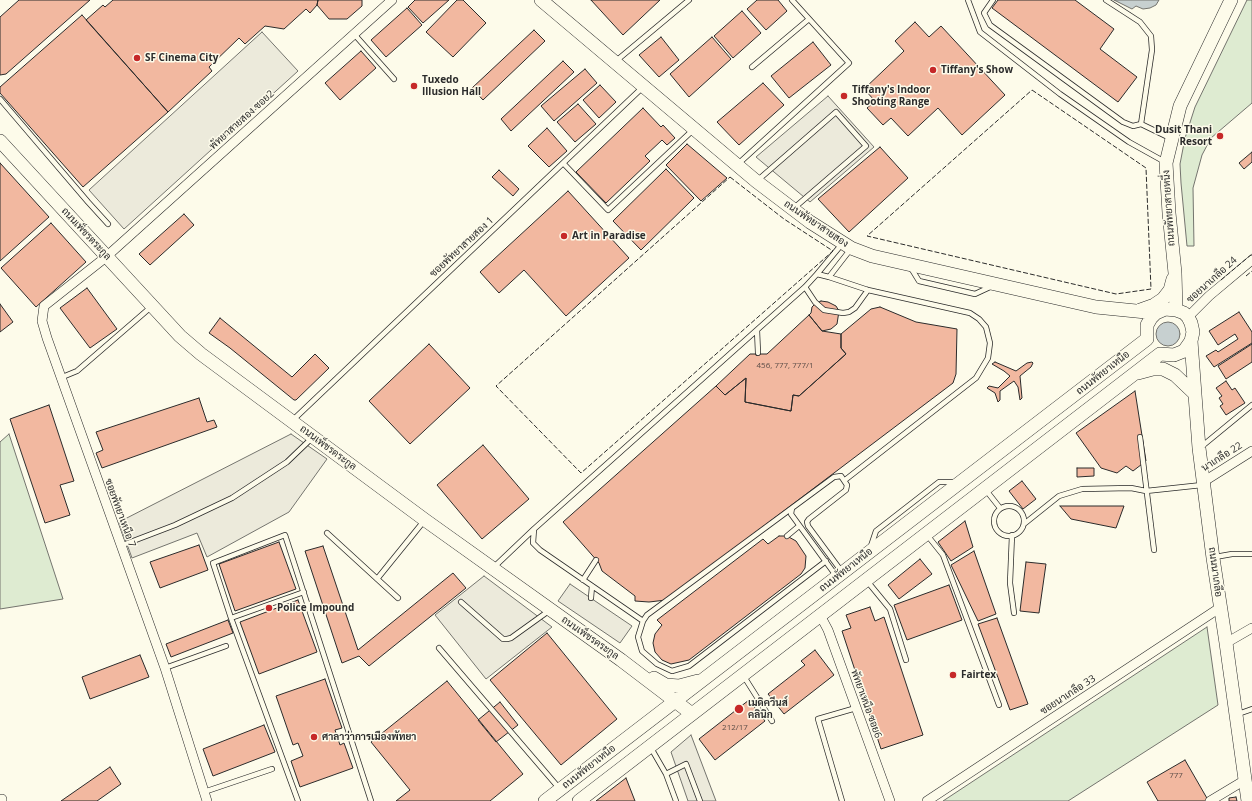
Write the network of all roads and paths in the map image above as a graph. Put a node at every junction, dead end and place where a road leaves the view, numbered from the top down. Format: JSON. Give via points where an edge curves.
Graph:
{"nodes":[{"id":1,"x":392,"y":0,"type":"edge"},
{"id":2,"x":541,"y":0,"type":"edge"},
{"id":3,"x":689,"y":0,"type":"edge"},
{"id":4,"x":792,"y":0,"type":"edge"},
{"id":5,"x":968,"y":0,"type":"edge"},
{"id":6,"x":993,"y":0,"type":"edge"},
{"id":7,"x":1106,"y":0,"type":"edge"},
{"id":8,"x":1231,"y":0,"type":"edge"},
{"id":9,"x":809,"y":19,"type":"junction"},
{"id":10,"x":354,"y":34,"type":"junction"},
{"id":11,"x":614,"y":62,"type":"junction"},
{"id":12,"x":752,"y":67,"type":"dead end"},
{"id":13,"x":394,"y":79,"type":"dead end"},
{"id":14,"x":644,"y":86,"type":"junction"},
{"id":15,"x":0,"y":99,"type":"edge"},
{"id":16,"x":1141,"y":124,"type":"junction"},
{"id":17,"x":694,"y":128,"type":"junction"},
{"id":18,"x":1172,"y":139,"type":"junction"},
{"id":19,"x":0,"y":141,"type":"edge"},
{"id":20,"x":1166,"y":163,"type":"junction"},
{"id":21,"x":564,"y":164,"type":"junction"},
{"id":22,"x":737,"y":165,"type":"junction"},
{"id":23,"x":756,"y":181,"type":"junction"},
{"id":24,"x":793,"y":210,"type":"junction"},
{"id":25,"x":108,"y":224,"type":"dead end"},
{"id":26,"x":847,"y":246,"type":"junction"},
{"id":27,"x":106,"y":257,"type":"junction"},
{"id":28,"x":1252,"y":260,"type":"edge"},
{"id":29,"x":1175,"y":273,"type":"junction"},
{"id":30,"x":817,"y":274,"type":"junction"},
{"id":31,"x":829,"y":277,"type":"junction"},
{"id":32,"x":805,"y":287,"type":"junction"},
{"id":33,"x":868,"y":290,"type":"junction"},
{"id":34,"x":152,"y":306,"type":"junction"},
{"id":35,"x":1176,"y":310,"type":"junction"},
{"id":36,"x":1137,"y":311,"type":"junction"},
{"id":37,"x":1156,"y":313,"type":"junction"},
{"id":38,"x":1188,"y":317,"type":"junction"},
{"id":39,"x":757,"y":330,"type":"junction"},
{"id":40,"x":1191,"y":341,"type":"junction"},
{"id":41,"x":758,"y":353,"type":"dead end"},
{"id":42,"x":1134,"y":374,"type":"junction"},
{"id":43,"x":60,"y":378,"type":"junction"},
{"id":44,"x":1194,"y":394,"type":"junction"},
{"id":45,"x":1252,"y":405,"type":"edge"},
{"id":46,"x":292,"y":421,"type":"junction"},
{"id":47,"x":313,"y":437,"type":"junction"},
{"id":48,"x":1140,"y":437,"type":"dead end"},
{"id":49,"x":1199,"y":448,"type":"junction"},
{"id":50,"x":1252,"y":451,"type":"edge"},
{"id":51,"x":845,"y":480,"type":"junction"},
{"id":52,"x":1204,"y":483,"type":"junction"},
{"id":53,"x":984,"y":489,"type":"junction"},
{"id":54,"x":1146,"y":491,"type":"junction"},
{"id":55,"x":792,"y":508,"type":"junction"},
{"id":56,"x":1000,"y":508,"type":"junction"},
{"id":57,"x":425,"y":520,"type":"junction"},
{"id":58,"x":1024,"y":524,"type":"junction"},
{"id":59,"x":799,"y":526,"type":"junction"},
{"id":60,"x":534,"y":529,"type":"junction"},
{"id":61,"x":327,"y":533,"type":"dead end"},
{"id":62,"x":926,"y":534,"type":"junction"},
{"id":63,"x":787,"y":536,"type":"dead end"},
{"id":64,"x":1012,"y":536,"type":"junction"},
{"id":65,"x":120,"y":546,"type":"junction"},
{"id":66,"x":1154,"y":550,"type":"dead end"},
{"id":67,"x":1252,"y":554,"type":"edge"},
{"id":68,"x":1213,"y":558,"type":"junction"},
{"id":69,"x":596,"y":560,"type":"dead end"},
{"id":70,"x":826,"y":561,"type":"junction"},
{"id":71,"x":493,"y":568,"type":"junction"},
{"id":72,"x":840,"y":575,"type":"junction"},
{"id":73,"x":378,"y":579,"type":"junction"},
{"id":74,"x":584,"y":580,"type":"junction"},
{"id":75,"x":866,"y":580,"type":"junction"},
{"id":76,"x":592,"y":586,"type":"junction"},
{"id":77,"x":304,"y":592,"type":"junction"},
{"id":78,"x":398,"y":598,"type":"dead end"},
{"id":79,"x":591,"y":598,"type":"dead end"},
{"id":80,"x":462,"y":602,"type":"dead end"},
{"id":81,"x":1220,"y":608,"type":"junction"},
{"id":82,"x":550,"y":610,"type":"junction"},
{"id":83,"x":1014,"y":613,"type":"dead end"},
{"id":84,"x":820,"y":615,"type":"junction"},
{"id":85,"x":231,"y":618,"type":"junction"},
{"id":86,"x":643,"y":621,"type":"junction"},
{"id":87,"x":1252,"y":628,"type":"edge"},
{"id":88,"x":1226,"y":643,"type":"junction"},
{"id":89,"x":226,"y":646,"type":"dead end"},
{"id":90,"x":439,"y":648,"type":"dead end"},
{"id":91,"x":621,"y":660,"type":"junction"},
{"id":92,"x":906,"y":660,"type":"dead end"},
{"id":93,"x":165,"y":668,"type":"junction"},
{"id":94,"x":743,"y":675,"type":"junction"},
{"id":95,"x":704,"y":679,"type":"junction"},
{"id":96,"x":675,"y":701,"type":"junction"},
{"id":97,"x":999,"y":705,"type":"dead end"},
{"id":98,"x":856,"y":708,"type":"junction"},
{"id":99,"x":1252,"y":709,"type":"edge"},
{"id":100,"x":692,"y":714,"type":"junction"},
{"id":101,"x":1237,"y":715,"type":"junction"},
{"id":102,"x":772,"y":721,"type":"dead end"},
{"id":103,"x":650,"y":746,"type":"junction"},
{"id":104,"x":272,"y":769,"type":"dead end"},
{"id":105,"x":666,"y":774,"type":"junction"},
{"id":106,"x":1245,"y":780,"type":"junction"},
{"id":107,"x":560,"y":789,"type":"junction"},
{"id":108,"x":204,"y":792,"type":"junction"},
{"id":109,"x":207,"y":801,"type":"edge"},
{"id":110,"x":298,"y":801,"type":"edge"},
{"id":111,"x":371,"y":801,"type":"edge"},
{"id":112,"x":545,"y":801,"type":"edge"},
{"id":113,"x":579,"y":801,"type":"edge"},
{"id":114,"x":676,"y":801,"type":"edge"},
{"id":115,"x":700,"y":801,"type":"edge"},
{"id":116,"x":842,"y":801,"type":"edge"},
{"id":117,"x":890,"y":801,"type":"edge"},
{"id":118,"x":927,"y":801,"type":"edge"},
{"id":119,"x":1210,"y":801,"type":"edge"},
{"id":120,"x":1248,"y":801,"type":"edge"}],
"edges":[{"from":1,"to":10,"type":"street","name":"พัทยาสายสอง ซอย2"},
{"from":2,"to":11,"type":"main road","name":"ถนนพัทยาสายสอง"},
{"from":3,"to":11,"type":"lane"},
{"from":4,"to":9,"type":"lane"},
{"from":5,"to":20,"type":"lane","via":[[980,32],[1060,94],[1129,142]]},
{"from":6,"to":16,"type":"lane","via":[[984,13],[990,25],[1123,122],[1133,126]]},
{"from":7,"to":16,"type":"lane","via":[[1140,22],[1151,36],[1152,50]]},
{"from":8,"to":18,"type":"main road","name":"ถนนพัทยาสายหนึ่ง","via":[[1180,106]]},
{"from":9,"to":12,"type":"lane"},
{"from":9,"to":22,"type":"lane","via":[[849,63]]},
{"from":10,"to":13,"type":"lane"},
{"from":10,"to":27,"type":"street","name":"พัทยาสายสอง ซอย2"},
{"from":11,"to":14,"type":"main road","name":"ถนนพัทยาสายสอง"},
{"from":14,"to":17,"type":"main road","name":"ถนนพัทยาสายสอง"},
{"from":14,"to":21,"type":"lane","name":"ซอยพัทยาสายสอง 1"},
{"from":15,"to":25,"type":"lane"},
{"from":16,"to":18,"type":"lane"},
{"from":17,"to":21,"type":"lane","via":[[608,210]]},
{"from":17,"to":22,"type":"main road","name":"ถนนพัทยาสายสอง"},
{"from":18,"to":20,"type":"main road","name":"ถนนพัทยาสายหนึ่ง"},
{"from":19,"to":27,"type":"main road","name":"ถนนเพ็ชรตระกูล"},
{"from":20,"to":29,"type":"main road","name":"ถนนพัทยาสายหนึ่ง"},
{"from":21,"to":46,"type":"lane","name":"ซอยพัทยาสายสอง 1"},
{"from":22,"to":23,"type":"main road","name":"ถนนพัทยาสายสอง"},
{"from":23,"to":24,"type":"main road","name":"ถนนพัทยาสายสอง"},
{"from":23,"to":24,"type":"lane","via":[[836,112],[866,146]]},
{"from":24,"to":26,"type":"main road","name":"ถนนพัทยาสายสอง"},
{"from":26,"to":30,"type":"lane"},
{"from":26,"to":31,"type":"lane"},
{"from":26,"to":36,"type":"main road","name":"ถนนพัทยาสายสอง","via":[[872,256],[1096,307]]},
{"from":27,"to":34,"type":"main road","name":"ถนนเพ็ชรตระกูล"},
{"from":27,"to":43,"type":"street","name":"ซอยพัทยาเหนือ 7","via":[[44,306],[42,321]]},
{"from":28,"to":38,"type":"street","name":"ซอยนาเกลือ 24"},
{"from":29,"to":35,"type":"main road","name":"ถนนพัทยาสายหนึ่ง"},
{"from":29,"to":36,"type":"main road","via":[[1170,290],[1163,298],[1154,305]]},
{"from":30,"to":31,"type":"lane"},
{"from":30,"to":32,"type":"lane"},
{"from":31,"to":33,"type":"lane"},
{"from":32,"to":33,"type":"lane","via":[[824,310],[843,313],[855,308]]},
{"from":32,"to":39,"type":"lane"},
{"from":33,"to":51,"type":"lane","via":[[970,313],[986,327],[990,343],[988,358],[976,378]]},
{"from":34,"to":43,"type":"lane","via":[[77,371]]},
{"from":34,"to":46,"type":"main road","name":"ถนนเพ็ชรตระกูล","via":[[201,354]]},
{"from":35,"to":37,"type":"main road","name":"ถนนพัทยาสายสอง","via":[[1165,309]]},
{"from":35,"to":38,"type":"main road"},
{"from":36,"to":37,"type":"main road","name":"ถนนพัทยาสายสอง"},
{"from":37,"to":72,"type":"main road","name":"ถนนพัทยาเหนือ","via":[[1147,325],[1147,339]]},
{"from":38,"to":40,"type":"main road","name":"ถนนนาเกลือ","via":[[1193,332]]},
{"from":39,"to":41,"type":"lane"},
{"from":39,"to":60,"type":"lane"},
{"from":40,"to":42,"type":"main road","name":"ถนนพัทยาเหนือ","via":[[1184,350],[1174,355],[1160,354]]},
{"from":40,"to":44,"type":"main road","name":"ถนนนาเกลือ"},
{"from":42,"to":44,"type":"main road","via":[[1163,369],[1175,375]]},
{"from":42,"to":53,"type":"main road","name":"ถนนพัทยาเหนือ"},
{"from":43,"to":65,"type":"street","name":"ซอยพัทยาเหนือ 7"},
{"from":44,"to":49,"type":"main road","name":"ถนนนาเกลือ"},
{"from":45,"to":49,"type":"lane"},
{"from":46,"to":47,"type":"main road","name":"ถนนเพ็ชรตระกูล"},
{"from":47,"to":57,"type":"main road","name":"ถนนเพ็ชรตระกูล"},
{"from":47,"to":65,"type":"lane","via":[[287,462],[232,498],[175,525]]},
{"from":48,"to":54,"type":"lane"},
{"from":49,"to":52,"type":"main road","name":"ถนนนาเกลือ"},
{"from":50,"to":52,"type":"street","name":"นาเกลือ 22"},
{"from":51,"to":55,"type":"lane","via":[[841,476],[834,477]]},
{"from":51,"to":72,"type":"lane","via":[[846,490],[807,522]]},
{"from":52,"to":54,"type":"lane"},
{"from":52,"to":68,"type":"main road","name":"ถนนนาเกลือ"},
{"from":53,"to":56,"type":"lane"},
{"from":53,"to":62,"type":"main road","name":"ถนนพัทยาเหนือ"},
{"from":54,"to":58,"type":"lane","via":[[1131,488],[1082,489],[1059,496]]},
{"from":54,"to":66,"type":"lane"},
{"from":55,"to":59,"type":"lane","via":[[791,514]]},
{"from":55,"to":86,"type":"lane","via":[[647,615]]},
{"from":56,"to":58,"type":"lane","via":[[1007,505],[1017,508],[1024,516]]},
{"from":56,"to":64,"type":"lane","via":[[994,518],[996,528],[1003,534]]},
{"from":57,"to":71,"type":"main road","name":"ถนนเพ็ชรตระกูล"},
{"from":57,"to":73,"type":"lane"},
{"from":58,"to":64,"type":"lane","via":[[1021,530]]},
{"from":59,"to":63,"type":"lane"},
{"from":59,"to":70,"type":"lane"},
{"from":60,"to":71,"type":"lane"},
{"from":60,"to":74,"type":"lane","via":[[533,542]]},
{"from":61,"to":73,"type":"lane"},
{"from":62,"to":75,"type":"main road","name":"ถนนพัทยาเหนือ"},
{"from":62,"to":97,"type":"lane","via":[[943,555]]},
{"from":64,"to":83,"type":"lane","via":[[1010,583]]},
{"from":65,"to":93,"type":"street","name":"ซอยพัทยาเหนือ 7"},
{"from":67,"to":68,"type":"lane","via":[[1232,554]]},
{"from":68,"to":81,"type":"main road","name":"ถนนนาเกลือ"},
{"from":69,"to":74,"type":"lane"},
{"from":70,"to":72,"type":"lane"},
{"from":70,"to":86,"type":"lane","via":[[689,666],[672,671],[657,664],[642,651],[638,637]]},
{"from":71,"to":82,"type":"main road","name":"ถนนเพ็ชรตระกูล"},
{"from":72,"to":95,"type":"main road","name":"ถนนพัทยาเหนือ"},
{"from":73,"to":78,"type":"lane"},
{"from":74,"to":76,"type":"lane"},
{"from":75,"to":84,"type":"main road","name":"ถนนพัทยาเหนือ"},
{"from":75,"to":92,"type":"lane","via":[[890,609]]},
{"from":76,"to":79,"type":"lane"},
{"from":76,"to":86,"type":"lane"},
{"from":77,"to":85,"type":"lane"},
{"from":77,"to":85,"type":"lane","via":[[285,535],[213,563]]},
{"from":77,"to":111,"type":"lane"},
{"from":80,"to":82,"type":"lane","via":[[503,639],[511,638]]},
{"from":81,"to":88,"type":"main road","name":"ถนนนาเกลือ"},
{"from":81,"to":118,"type":"street","name":"ซอยนาเกลือ 33"},
{"from":82,"to":91,"type":"main road","name":"ถนนเพ็ชรตระกูล"},
{"from":84,"to":94,"type":"main road","name":"ถนนพัทยาเหนือ"},
{"from":84,"to":98,"type":"street","name":"พัทยาเหนือ ซอย6","via":[[828,630]]},
{"from":85,"to":110,"type":"lane"},
{"from":87,"to":88,"type":"street"},
{"from":88,"to":101,"type":"main road","name":"ถนนนาเกลือ"},
{"from":89,"to":93,"type":"lane"},
{"from":90,"to":107,"type":"lane"},
{"from":91,"to":95,"type":"main road","via":[[666,685],[680,686]]},
{"from":91,"to":96,"type":"main road","name":"ถนนเพ็ชรตระกูล"},
{"from":93,"to":108,"type":"street","name":"ซอยพัทยาเหนือ 7"},
{"from":94,"to":100,"type":"main road","name":"ถนนพัทยาเหนือ"},
{"from":94,"to":102,"type":"lane"},
{"from":95,"to":96,"type":"main road","name":"ถนนพัทยาเหนือ"},
{"from":96,"to":100,"type":"main road","name":"ถนนเพ็ชรตระกูล"},
{"from":96,"to":107,"type":"main road","name":"ถนนพัทยาเหนือ"},
{"from":98,"to":116,"type":"lane","via":[[818,718]]},
{"from":98,"to":117,"type":"street","name":"พัทยาเหนือ ซอย6"},
{"from":99,"to":101,"type":"lane"},
{"from":100,"to":103,"type":"main road","name":"ถนนพัทยาเหนือ"},
{"from":101,"to":106,"type":"main road","name":"ถนนนาเกลือ"},
{"from":103,"to":105,"type":"lane"},
{"from":103,"to":113,"type":"main road","name":"ถนนพัทยาเหนือ"},
{"from":104,"to":108,"type":"lane"},
{"from":105,"to":114,"type":"lane"},
{"from":105,"to":115,"type":"lane","via":[[686,764]]},
{"from":106,"to":119,"type":"street"},
{"from":106,"to":120,"type":"main road","name":"ถนนนาเกลือ"},
{"from":107,"to":112,"type":"main road","name":"ถนนพัทยาเหนือ"},
{"from":108,"to":109,"type":"street","name":"ซอยพัทยาเหนือ 7"}]}
